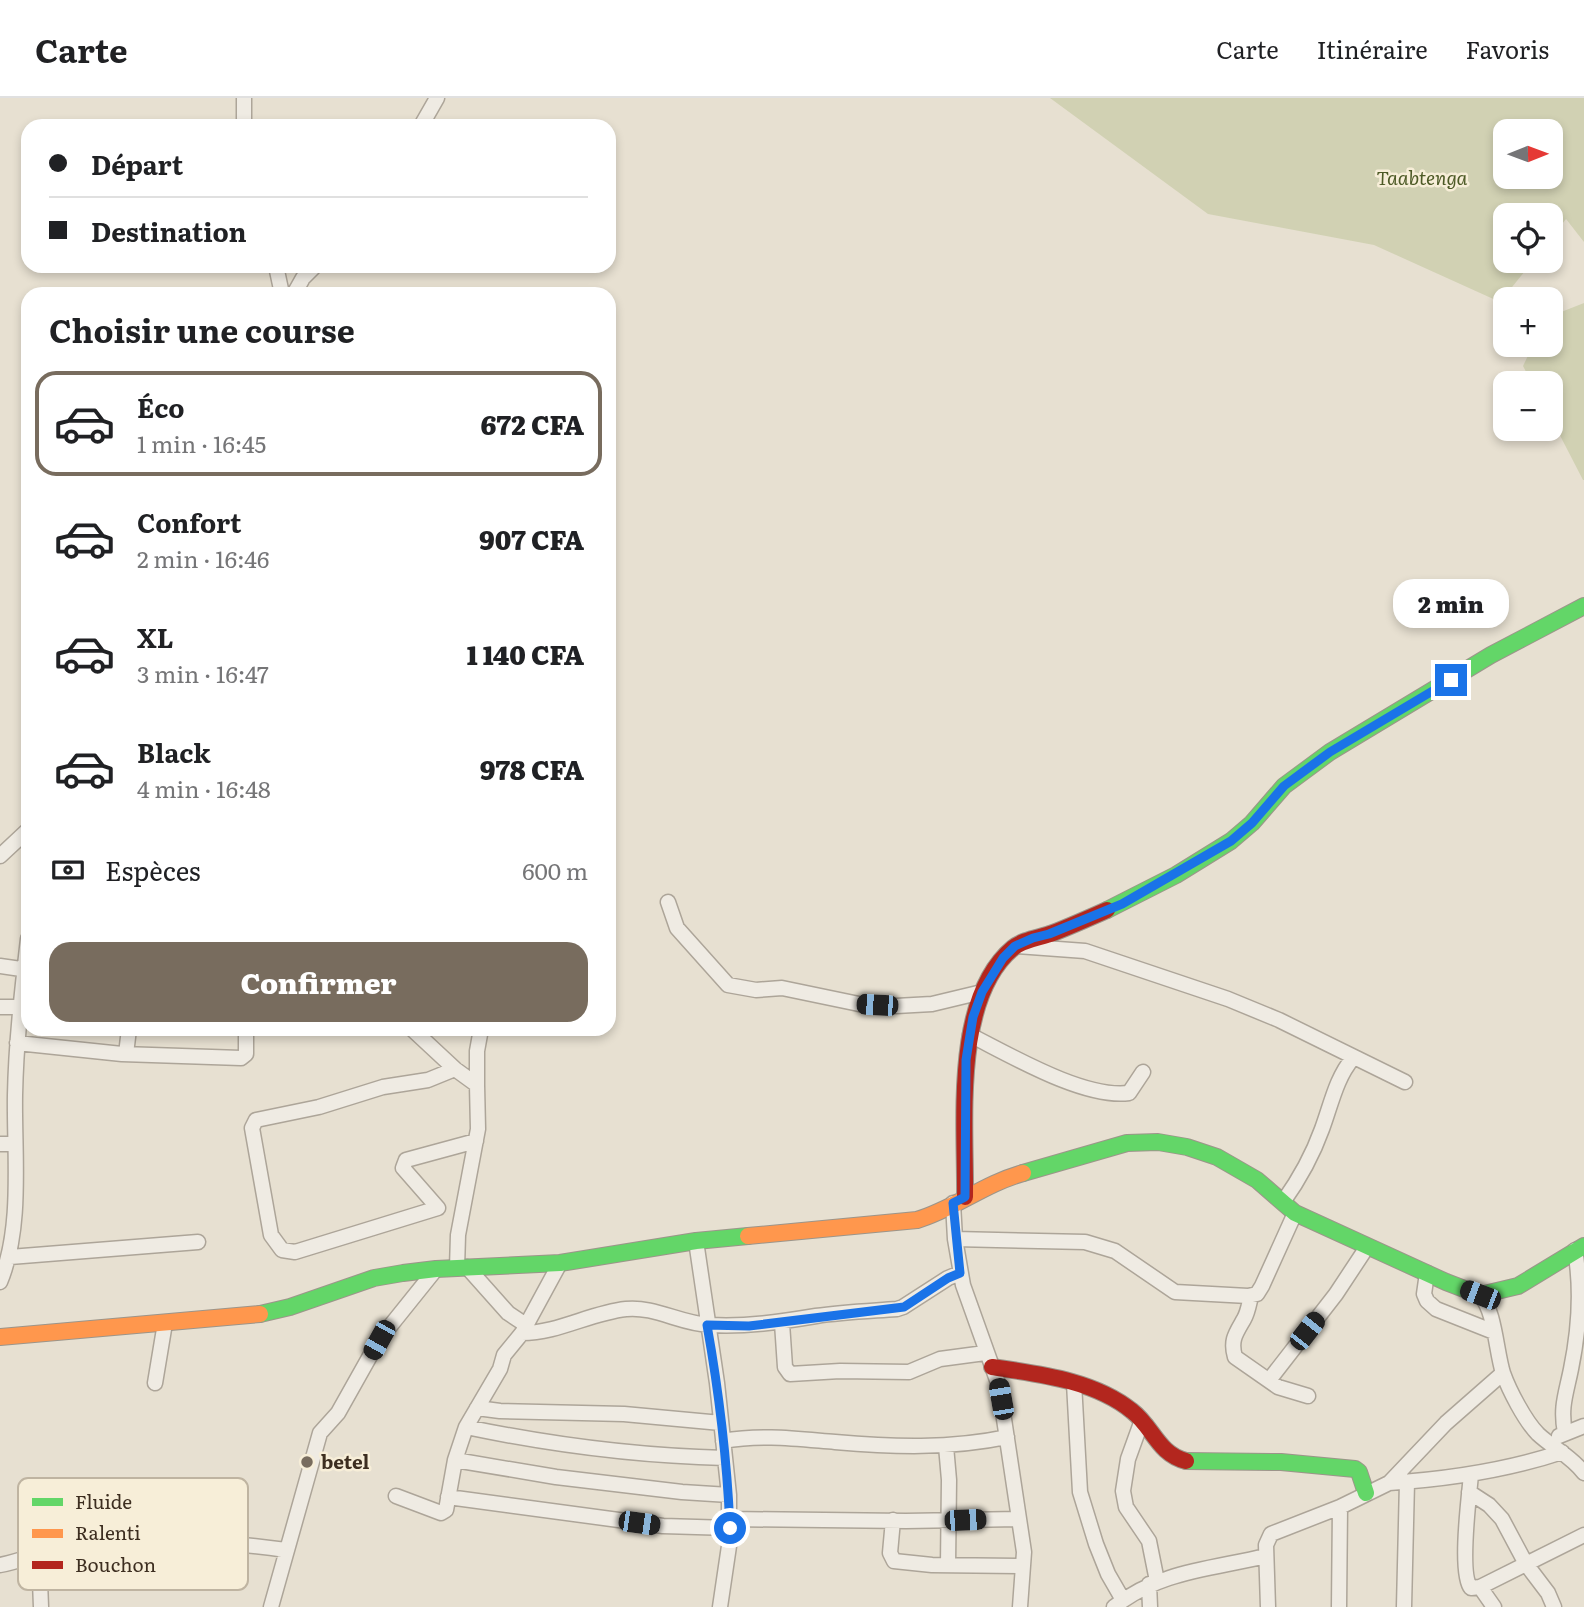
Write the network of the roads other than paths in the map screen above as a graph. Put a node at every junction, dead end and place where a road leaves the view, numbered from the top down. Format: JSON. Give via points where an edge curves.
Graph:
{"nodes":[{"id":1,"x":244,"y":98,"type":"edge"},
{"id":2,"x":436,"y":98,"type":"edge"},
{"id":3,"x":244,"y":119,"type":"edge"},
{"id":4,"x":425,"y":119,"type":"edge"},
{"id":5,"x":1584,"y":606,"type":"edge"},
{"id":6,"x":21,"y":836,"type":"edge"},
{"id":7,"x":0,"y":856,"type":"edge"},
{"id":8,"x":668,"y":902,"type":"dead end"},
{"id":9,"x":1015,"y":946,"type":"junction"},
{"id":10,"x":0,"y":965,"type":"edge"},
{"id":11,"x":21,"y":969,"type":"edge"},
{"id":12,"x":982,"y":992,"type":"junction"},
{"id":13,"x":0,"y":1007,"type":"edge"},
{"id":14,"x":21,"y":1007,"type":"joint"},
{"id":15,"x":970,"y":1035,"type":"junction"},
{"id":16,"x":128,"y":1036,"type":"edge"},
{"id":17,"x":246,"y":1036,"type":"edge"},
{"id":18,"x":420,"y":1036,"type":"edge"},
{"id":19,"x":480,"y":1036,"type":"edge"},
{"id":20,"x":17,"y":1043,"type":"junction"},
{"id":21,"x":126,"y":1054,"type":"junction"},
{"id":22,"x":1353,"y":1058,"type":"junction"},
{"id":23,"x":455,"y":1069,"type":"junction"},
{"id":24,"x":1143,"y":1072,"type":"dead end"},
{"id":25,"x":0,"y":1074,"type":"edge"},
{"id":26,"x":16,"y":1074,"type":"junction"},
{"id":27,"x":1405,"y":1082,"type":"dead end"},
{"id":28,"x":477,"y":1085,"type":"junction"},
{"id":29,"x":476,"y":1141,"type":"junction"},
{"id":30,"x":7,"y":1144,"type":"edge"},
{"id":31,"x":959,"y":1200,"type":"junction"},
{"id":32,"x":7,"y":1201,"type":"edge"},
{"id":33,"x":438,"y":1208,"type":"junction"},
{"id":34,"x":1289,"y":1208,"type":"junction"},
{"id":35,"x":462,"y":1213,"type":"junction"},
{"id":36,"x":955,"y":1239,"type":"junction"},
{"id":37,"x":696,"y":1241,"type":"junction"},
{"id":38,"x":198,"y":1242,"type":"dead end"},
{"id":39,"x":1367,"y":1247,"type":"junction"},
{"id":40,"x":1580,"y":1248,"type":"edge"},
{"id":41,"x":10,"y":1257,"type":"junction"},
{"id":42,"x":561,"y":1263,"type":"junction"},
{"id":43,"x":462,"y":1268,"type":"junction"},
{"id":44,"x":436,"y":1269,"type":"junction"},
{"id":45,"x":960,"y":1273,"type":"junction"},
{"id":46,"x":1427,"y":1273,"type":"junction"},
{"id":47,"x":1,"y":1278,"type":"edge"},
{"id":48,"x":1480,"y":1295,"type":"junction"},
{"id":49,"x":1251,"y":1296,"type":"junction"},
{"id":50,"x":1582,"y":1305,"type":"edge"},
{"id":51,"x":165,"y":1323,"type":"junction"},
{"id":52,"x":782,"y":1323,"type":"junction"},
{"id":53,"x":707,"y":1325,"type":"junction"},
{"id":54,"x":524,"y":1329,"type":"junction"},
{"id":55,"x":1494,"y":1332,"type":"junction"},
{"id":56,"x":0,"y":1337,"type":"edge"},
{"id":57,"x":989,"y":1360,"type":"junction"},
{"id":58,"x":1577,"y":1372,"type":"edge"},
{"id":59,"x":1503,"y":1373,"type":"junction"},
{"id":60,"x":1269,"y":1380,"type":"junction"},
{"id":61,"x":155,"y":1383,"type":"dead end"},
{"id":62,"x":1074,"y":1383,"type":"junction"},
{"id":63,"x":1308,"y":1396,"type":"dead end"},
{"id":64,"x":477,"y":1408,"type":"junction"},
{"id":65,"x":721,"y":1423,"type":"junction"},
{"id":66,"x":1141,"y":1423,"type":"junction"},
{"id":67,"x":1584,"y":1426,"type":"edge"},
{"id":68,"x":466,"y":1427,"type":"junction"},
{"id":69,"x":1565,"y":1433,"type":"junction"},
{"id":70,"x":1007,"y":1437,"type":"junction"},
{"id":71,"x":723,"y":1441,"type":"junction"},
{"id":72,"x":1548,"y":1441,"type":"junction"},
{"id":73,"x":946,"y":1446,"type":"junction"},
{"id":74,"x":1562,"y":1452,"type":"junction"},
{"id":75,"x":725,"y":1458,"type":"junction"},
{"id":76,"x":455,"y":1460,"type":"junction"},
{"id":77,"x":1584,"y":1473,"type":"edge"},
{"id":78,"x":1471,"y":1475,"type":"junction"},
{"id":79,"x":1407,"y":1482,"type":"junction"},
{"id":80,"x":1389,"y":1483,"type":"junction"},
{"id":81,"x":1469,"y":1492,"type":"junction"},
{"id":82,"x":1366,"y":1493,"type":"junction"},
{"id":83,"x":729,"y":1495,"type":"junction"},
{"id":84,"x":396,"y":1496,"type":"dead end"},
{"id":85,"x":448,"y":1497,"type":"junction"},
{"id":86,"x":1340,"y":1507,"type":"junction"},
{"id":87,"x":1019,"y":1519,"type":"junction"},
{"id":88,"x":893,"y":1520,"type":"junction"},
{"id":89,"x":948,"y":1520,"type":"junction"},
{"id":90,"x":730,"y":1523,"type":"junction"},
{"id":91,"x":1584,"y":1535,"type":"edge"},
{"id":92,"x":248,"y":1545,"type":"edge"},
{"id":93,"x":286,"y":1549,"type":"junction"},
{"id":94,"x":1266,"y":1556,"type":"junction"},
{"id":95,"x":18,"y":1560,"type":"edge"},
{"id":96,"x":1526,"y":1564,"type":"junction"},
{"id":97,"x":0,"y":1565,"type":"edge"},
{"id":98,"x":948,"y":1565,"type":"junction"},
{"id":99,"x":1023,"y":1566,"type":"junction"},
{"id":100,"x":1153,"y":1582,"type":"junction"},
{"id":101,"x":1480,"y":1587,"type":"junction"},
{"id":102,"x":1118,"y":1603,"type":"edge"},
{"id":103,"x":271,"y":1607,"type":"edge"},
{"id":104,"x":720,"y":1607,"type":"edge"},
{"id":105,"x":1020,"y":1607,"type":"edge"},
{"id":106,"x":1150,"y":1607,"type":"edge"},
{"id":107,"x":1268,"y":1607,"type":"edge"},
{"id":108,"x":1339,"y":1607,"type":"edge"},
{"id":109,"x":1404,"y":1607,"type":"edge"},
{"id":110,"x":1493,"y":1607,"type":"edge"},
{"id":111,"x":1553,"y":1607,"type":"edge"}],
"edges":[{"from":1,"to":3,"type":"street"},
{"from":2,"to":4,"type":"street"},
{"from":5,"to":9,"type":"street","via":[[1491,655],[1330,752],[1284,786],[1231,841],[1176,875],[1122,904]]},
{"from":6,"to":7,"type":"street"},
{"from":8,"to":12,"type":"street","via":[[677,928],[728,985],[782,988],[859,1004],[897,1006],[932,1004]]},
{"from":9,"to":12,"type":"street"},
{"from":9,"to":22,"type":"street","via":[[1086,951],[1228,999]]},
{"from":10,"to":11,"type":"street"},
{"from":12,"to":15,"type":"street"},
{"from":13,"to":14,"type":"street"},
{"from":14,"to":20,"type":"street"},
{"from":15,"to":24,"type":"street","via":[[1080,1086],[1129,1093]]},
{"from":15,"to":31,"type":"street"},
{"from":16,"to":21,"type":"street"},
{"from":17,"to":21,"type":"street","via":[[241,1058]]},
{"from":18,"to":23,"type":"street"},
{"from":19,"to":28,"type":"street"},
{"from":20,"to":21,"type":"street"},
{"from":20,"to":26,"type":"street"},
{"from":22,"to":27,"type":"street"},
{"from":22,"to":34,"type":"street","via":[[1293,1188]]},
{"from":23,"to":28,"type":"street"},
{"from":23,"to":33,"type":"street","via":[[429,1080],[383,1087],[256,1120],[252,1128],[271,1235],[287,1252]]},
{"from":25,"to":26,"type":"street"},
{"from":26,"to":30,"type":"street"},
{"from":28,"to":29,"type":"street"},
{"from":29,"to":33,"type":"street","via":[[404,1163],[403,1168]]},
{"from":29,"to":35,"type":"street"},
{"from":30,"to":32,"type":"street"},
{"from":31,"to":34,"type":"street","via":[[1003,1179],[1139,1141],[1187,1147],[1217,1157],[1257,1180]]},
{"from":31,"to":36,"type":"street"},
{"from":31,"to":37,"type":"street","via":[[917,1220]]},
{"from":32,"to":41,"type":"street"},
{"from":33,"to":35,"type":"street"},
{"from":34,"to":39,"type":"street"},
{"from":34,"to":49,"type":"street","via":[[1262,1286]]},
{"from":35,"to":43,"type":"street"},
{"from":36,"to":45,"type":"street"},
{"from":36,"to":49,"type":"street","via":[[1085,1242],[1115,1251],[1175,1292]]},
{"from":37,"to":42,"type":"street"},
{"from":37,"to":53,"type":"street"},
{"from":38,"to":41,"type":"street"},
{"from":39,"to":46,"type":"street"},
{"from":39,"to":60,"type":"street"},
{"from":40,"to":48,"type":"street","via":[[1518,1286]]},
{"from":40,"to":50,"type":"street"},
{"from":41,"to":47,"type":"street"},
{"from":42,"to":43,"type":"street"},
{"from":42,"to":54,"type":"street"},
{"from":43,"to":44,"type":"street"},
{"from":43,"to":54,"type":"street"},
{"from":44,"to":51,"type":"street","via":[[374,1278],[259,1314]]},
{"from":44,"to":93,"type":"street","via":[[379,1340],[338,1413],[320,1433]]},
{"from":45,"to":52,"type":"street","via":[[904,1307]]},
{"from":45,"to":57,"type":"street"},
{"from":46,"to":48,"type":"street"},
{"from":46,"to":55,"type":"street","via":[[1424,1294],[1431,1305]]},
{"from":48,"to":55,"type":"street"},
{"from":49,"to":60,"type":"street","via":[[1234,1334],[1233,1352],[1238,1361]]},
{"from":50,"to":58,"type":"street"},
{"from":51,"to":56,"type":"street"},
{"from":51,"to":61,"type":"street"},
{"from":52,"to":53,"type":"street"},
{"from":52,"to":57,"type":"street","via":[[785,1367],[790,1374],[909,1372],[940,1359]]},
{"from":53,"to":54,"type":"street","via":[[629,1309],[552,1330]]},
{"from":53,"to":65,"type":"street"},
{"from":54,"to":64,"type":"street","via":[[504,1355]]},
{"from":55,"to":59,"type":"street"},
{"from":57,"to":62,"type":"street"},
{"from":57,"to":70,"type":"street","via":[[998,1383]]},
{"from":58,"to":69,"type":"street","via":[[1562,1407]]},
{"from":59,"to":72,"type":"street","via":[[1528,1421]]},
{"from":59,"to":80,"type":"street","via":[[1446,1423]]},
{"from":60,"to":63,"type":"street"},
{"from":62,"to":66,"type":"street","via":[[1128,1407]]},
{"from":62,"to":102,"type":"street","via":[[1080,1492]]},
{"from":64,"to":65,"type":"street"},
{"from":64,"to":68,"type":"street"},
{"from":65,"to":71,"type":"street"},
{"from":66,"to":82,"type":"street","via":[[1178,1459],[1354,1469]]},
{"from":66,"to":100,"type":"street","via":[[1123,1491],[1126,1507],[1149,1541]]},
{"from":67,"to":69,"type":"street"},
{"from":68,"to":75,"type":"street","via":[[638,1454]]},
{"from":68,"to":76,"type":"street"},
{"from":69,"to":72,"type":"street"},
{"from":70,"to":73,"type":"street"},
{"from":70,"to":87,"type":"street"},
{"from":71,"to":73,"type":"street","via":[[771,1437]]},
{"from":71,"to":75,"type":"street"},
{"from":72,"to":74,"type":"street"},
{"from":73,"to":89,"type":"street"},
{"from":74,"to":77,"type":"street"},
{"from":74,"to":78,"type":"street"},
{"from":75,"to":83,"type":"street"},
{"from":76,"to":83,"type":"street","via":[[556,1477]]},
{"from":76,"to":85,"type":"street"},
{"from":78,"to":79,"type":"street"},
{"from":78,"to":81,"type":"street"},
{"from":79,"to":80,"type":"street"},
{"from":79,"to":109,"type":"street"},
{"from":80,"to":82,"type":"street"},
{"from":81,"to":96,"type":"street","via":[[1502,1519]]},
{"from":81,"to":101,"type":"street","via":[[1465,1576],[1471,1588]]},
{"from":82,"to":86,"type":"street"},
{"from":83,"to":90,"type":"street"},
{"from":84,"to":85,"type":"street","via":[[441,1513]]},
{"from":85,"to":90,"type":"street","via":[[663,1526]]},
{"from":86,"to":94,"type":"street","via":[[1272,1534]]},
{"from":86,"to":108,"type":"street"},
{"from":87,"to":89,"type":"street"},
{"from":87,"to":99,"type":"street"},
{"from":88,"to":89,"type":"street"},
{"from":88,"to":90,"type":"street"},
{"from":88,"to":98,"type":"street","via":[[890,1553],[894,1561]]},
{"from":89,"to":98,"type":"street"},
{"from":90,"to":104,"type":"street"},
{"from":91,"to":96,"type":"street"},
{"from":92,"to":93,"type":"street"},
{"from":93,"to":103,"type":"street"},
{"from":94,"to":100,"type":"street"},
{"from":94,"to":107,"type":"street"},
{"from":95,"to":97,"type":"street"},
{"from":96,"to":101,"type":"street"},
{"from":96,"to":111,"type":"street"},
{"from":98,"to":99,"type":"street"},
{"from":99,"to":105,"type":"street"},
{"from":100,"to":102,"type":"street"},
{"from":100,"to":106,"type":"street"},
{"from":101,"to":110,"type":"street"}]}
